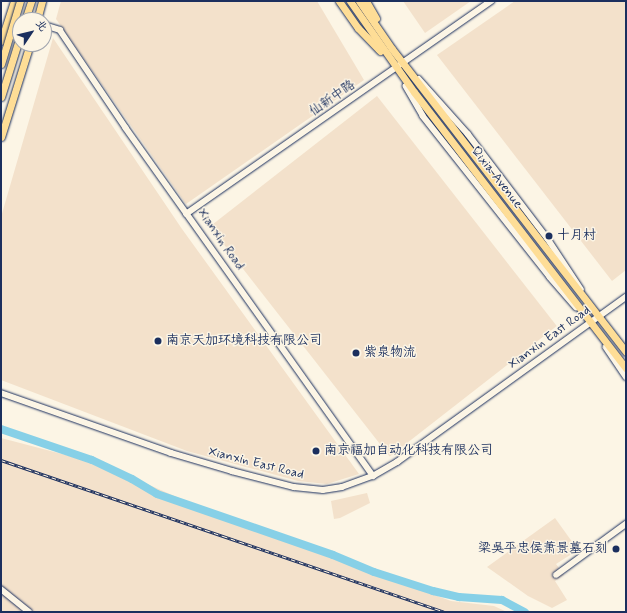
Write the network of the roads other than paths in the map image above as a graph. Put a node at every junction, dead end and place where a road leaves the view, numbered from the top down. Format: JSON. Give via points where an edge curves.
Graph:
{"nodes":[{"id":1,"x":14,"y":1,"type":"edge"},
{"id":2,"x":20,"y":1,"type":"edge"},
{"id":3,"x":31,"y":1,"type":"edge"},
{"id":4,"x":42,"y":1,"type":"edge"},
{"id":5,"x":339,"y":1,"type":"edge"},
{"id":6,"x":350,"y":1,"type":"edge"},
{"id":7,"x":359,"y":1,"type":"edge"},
{"id":8,"x":366,"y":1,"type":"edge"},
{"id":9,"x":491,"y":1,"type":"edge"},
{"id":10,"x":28,"y":12,"type":"edge"},
{"id":11,"x":39,"y":12,"type":"edge"},
{"id":12,"x":52,"y":28,"type":"edge"},
{"id":13,"x":12,"y":30,"type":"edge"},
{"id":14,"x":2,"y":38,"type":"edge"},
{"id":15,"x":15,"y":52,"type":"edge"},
{"id":16,"x":28,"y":52,"type":"edge"},
{"id":17,"x":403,"y":63,"type":"junction"},
{"id":18,"x":1,"y":64,"type":"edge"},
{"id":19,"x":396,"y":68,"type":"junction"},
{"id":20,"x":1,"y":98,"type":"edge"},
{"id":21,"x":1,"y":137,"type":"edge"},
{"id":22,"x":186,"y":214,"type":"junction"},
{"id":23,"x":626,"y":297,"type":"edge"},
{"id":24,"x":599,"y":317,"type":"junction"},
{"id":25,"x":591,"y":323,"type":"junction"},
{"id":26,"x":626,"y":346,"type":"edge"},
{"id":27,"x":626,"y":352,"type":"edge"},
{"id":28,"x":626,"y":368,"type":"edge"},
{"id":29,"x":626,"y":377,"type":"edge"},
{"id":30,"x":1,"y":393,"type":"edge"},
{"id":31,"x":373,"y":476,"type":"junction"},
{"id":32,"x":626,"y":524,"type":"edge"},
{"id":33,"x":556,"y":575,"type":"dead end"},
{"id":34,"x":1,"y":589,"type":"edge"},
{"id":35,"x":30,"y":612,"type":"edge"}],
"edges":[{"from":1,"to":14,"type":"main road"},
{"from":2,"to":18,"type":"main road","bridge":true},
{"from":3,"to":10,"type":"main road"},
{"from":4,"to":11,"type":"main road"},
{"from":5,"to":19,"type":"main road","via":[[358,28]]},
{"from":6,"to":19,"type":"main road","name":"Qixia Avenue"},
{"from":7,"to":17,"type":"main road","name":"Qixia Avenue"},
{"from":8,"to":17,"type":"main road"},
{"from":9,"to":17,"type":"street","name":"仙新中路"},
{"from":12,"to":22,"type":"street","name":"Xianxin Road","via":[[60,30]]},
{"from":13,"to":14,"type":"main road","via":[[7,30]]},
{"from":15,"to":20,"type":"main road"},
{"from":16,"to":21,"type":"main road"},
{"from":17,"to":19,"type":"street","name":"仙新中路"},
{"from":17,"to":24,"type":"main road","name":"Qixia Avenue"},
{"from":19,"to":22,"type":"street","name":"仙新中路"},
{"from":19,"to":25,"type":"main road","name":"Qixia Avenue"},
{"from":22,"to":31,"type":"street","name":"Xianxin Road"},
{"from":23,"to":24,"type":"street","name":"Xianxin East Road"},
{"from":24,"to":25,"type":"street","name":"Xianxin East Road"},
{"from":24,"to":26,"type":"street"},
{"from":24,"to":27,"type":"main road","name":"Qixia Avenue"},
{"from":25,"to":28,"type":"main road","name":"Qixia Avenue"},
{"from":25,"to":29,"type":"street"},
{"from":25,"to":31,"type":"street","name":"Xianxin East Road","via":[[397,462]]},
{"from":30,"to":31,"type":"street","name":"Xianxin East Road","via":[[171,453],[294,487],[329,489]]},
{"from":32,"to":33,"type":"street"},
{"from":34,"to":35,"type":"street"}]}
